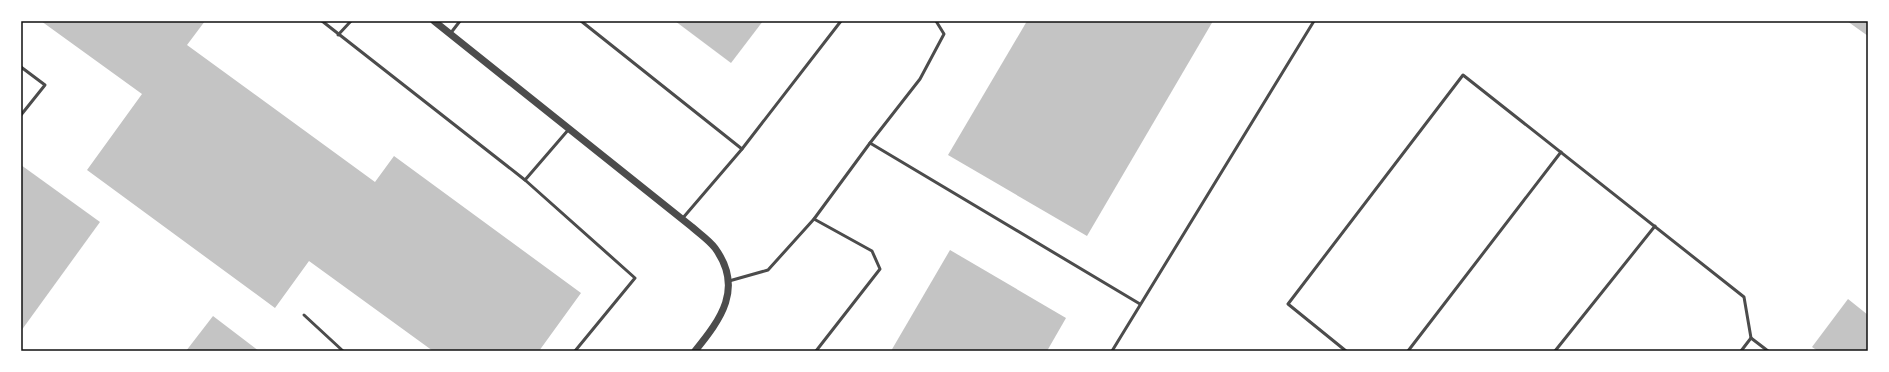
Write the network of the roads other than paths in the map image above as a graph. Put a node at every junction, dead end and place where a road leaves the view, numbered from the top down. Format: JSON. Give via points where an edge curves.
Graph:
{"nodes":[{"id":1,"x":322,"y":21,"type":"edge"},
{"id":2,"x":351,"y":21,"type":"edge"},
{"id":3,"x":434,"y":21,"type":"edge"},
{"id":4,"x":460,"y":21,"type":"edge"},
{"id":5,"x":581,"y":21,"type":"edge"},
{"id":6,"x":840,"y":21,"type":"edge"},
{"id":7,"x":936,"y":21,"type":"edge"},
{"id":8,"x":1314,"y":21,"type":"edge"},
{"id":9,"x":450,"y":34,"type":"junction"},
{"id":10,"x":338,"y":35,"type":"junction"},
{"id":11,"x":21,"y":67,"type":"edge"},
{"id":12,"x":21,"y":115,"type":"edge"},
{"id":13,"x":569,"y":129,"type":"junction"},
{"id":14,"x":870,"y":143,"type":"junction"},
{"id":15,"x":742,"y":149,"type":"junction"},
{"id":16,"x":1561,"y":152,"type":"junction"},
{"id":17,"x":525,"y":180,"type":"junction"},
{"id":18,"x":682,"y":219,"type":"junction"},
{"id":19,"x":814,"y":219,"type":"junction"},
{"id":20,"x":1655,"y":226,"type":"junction"},
{"id":21,"x":729,"y":281,"type":"junction"},
{"id":22,"x":1140,"y":304,"type":"junction"},
{"id":23,"x":304,"y":315,"type":"dead end"},
{"id":24,"x":1752,"y":338,"type":"junction"},
{"id":25,"x":343,"y":351,"type":"edge"},
{"id":26,"x":575,"y":351,"type":"edge"},
{"id":27,"x":695,"y":351,"type":"edge"},
{"id":28,"x":816,"y":351,"type":"edge"},
{"id":29,"x":1112,"y":351,"type":"edge"},
{"id":30,"x":1346,"y":351,"type":"edge"},
{"id":31,"x":1408,"y":351,"type":"edge"},
{"id":32,"x":1555,"y":351,"type":"edge"},
{"id":33,"x":1741,"y":351,"type":"edge"},
{"id":34,"x":1768,"y":351,"type":"edge"}],
"edges":[{"from":1,"to":10,"type":"lane"},
{"from":2,"to":10,"type":"lane"},
{"from":3,"to":9,"type":"street"},
{"from":4,"to":9,"type":"lane"},
{"from":5,"to":15,"type":"lane"},
{"from":6,"to":15,"type":"lane"},
{"from":7,"to":14,"type":"lane","via":[[944,34],[920,79]]},
{"from":8,"to":22,"type":"lane"},
{"from":9,"to":13,"type":"street"},
{"from":10,"to":17,"type":"lane"},
{"from":11,"to":12,"type":"lane","via":[[45,85]]},
{"from":13,"to":17,"type":"lane"},
{"from":13,"to":18,"type":"street"},
{"from":14,"to":19,"type":"lane"},
{"from":14,"to":22,"type":"lane"},
{"from":15,"to":18,"type":"lane"},
{"from":16,"to":20,"type":"lane"},
{"from":16,"to":30,"type":"lane","via":[[1463,75],[1288,304]]},
{"from":16,"to":31,"type":"lane"},
{"from":17,"to":26,"type":"lane","via":[[634,278]]},
{"from":18,"to":21,"type":"street","via":[[715,247],[724,263]]},
{"from":19,"to":21,"type":"lane","via":[[768,270]]},
{"from":19,"to":28,"type":"lane","via":[[872,251],[880,269]]},
{"from":20,"to":24,"type":"lane","via":[[1744,297]]},
{"from":20,"to":32,"type":"lane"},
{"from":21,"to":27,"type":"street","via":[[729,294],[721,315]]},
{"from":22,"to":29,"type":"lane"},
{"from":23,"to":25,"type":"lane"},
{"from":24,"to":33,"type":"lane"},
{"from":24,"to":34,"type":"lane"}]}
